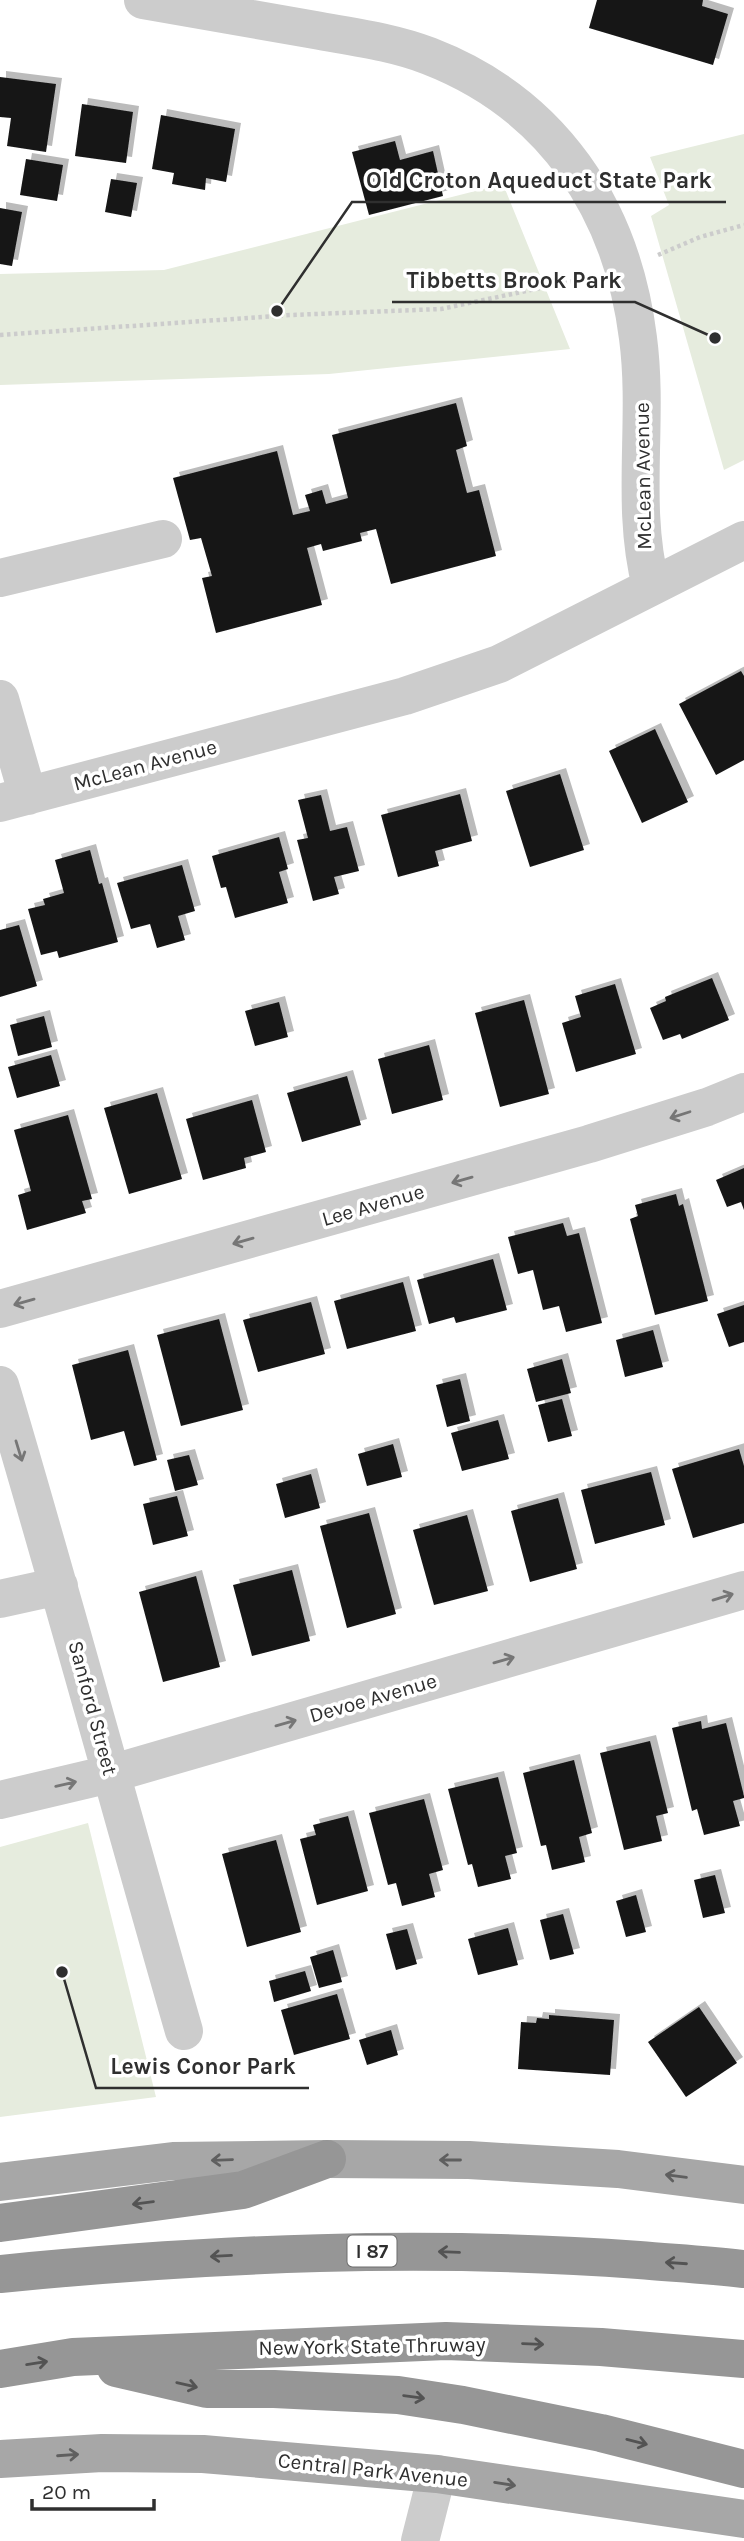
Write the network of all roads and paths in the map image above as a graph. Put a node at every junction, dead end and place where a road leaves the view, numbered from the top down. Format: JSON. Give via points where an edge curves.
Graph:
{"nodes":[{"id":1,"x":143,"y":0,"type":"edge"},
{"id":2,"x":744,"y":225,"type":"edge"},
{"id":3,"x":625,"y":268,"type":"junction"},
{"id":4,"x":0,"y":335,"type":"edge"},
{"id":5,"x":163,"y":539,"type":"dead end"},
{"id":6,"x":744,"y":540,"type":"edge"},
{"id":7,"x":0,"y":578,"type":"edge"},
{"id":8,"x":651,"y":586,"type":"junction"},
{"id":9,"x":0,"y":699,"type":"edge"},
{"id":10,"x":14,"y":800,"type":"edge"},
{"id":11,"x":744,"y":1092,"type":"edge"},
{"id":12,"x":0,"y":1309,"type":"edge"},
{"id":13,"x":0,"y":1385,"type":"edge"},
{"id":14,"x":60,"y":1586,"type":"junction"},
{"id":15,"x":744,"y":1590,"type":"edge"},
{"id":16,"x":0,"y":1599,"type":"edge"},
{"id":17,"x":110,"y":1774,"type":"junction"},
{"id":18,"x":0,"y":1800,"type":"edge"},
{"id":19,"x":184,"y":2031,"type":"dead end"},
{"id":20,"x":327,"y":2159,"type":"junction"},
{"id":21,"x":0,"y":2182,"type":"edge"},
{"id":22,"x":744,"y":2185,"type":"edge"},
{"id":23,"x":0,"y":2223,"type":"edge"},
{"id":24,"x":744,"y":2269,"type":"edge"},
{"id":25,"x":0,"y":2274,"type":"edge"},
{"id":26,"x":73,"y":2357,"type":"junction"},
{"id":27,"x":744,"y":2359,"type":"edge"},
{"id":28,"x":0,"y":2369,"type":"edge"},
{"id":29,"x":0,"y":2459,"type":"edge"},
{"id":30,"x":744,"y":2469,"type":"edge"},
{"id":31,"x":437,"y":2474,"type":"junction"},
{"id":32,"x":744,"y":2519,"type":"edge"},
{"id":33,"x":420,"y":2541,"type":"edge"}],
"edges":[{"from":1,"to":3,"type":"street","name":"McLean Avenue","via":[[396,46],[428,56],[488,86],[542,128],[583,177]]},
{"from":2,"to":3,"type":"path","via":[[700,237]]},
{"from":3,"to":4,"type":"path","via":[[441,309]]},
{"from":3,"to":8,"type":"street","name":"McLean Avenue","via":[[639,341],[640,516]]},
{"from":5,"to":7,"type":"street"},
{"from":6,"to":8,"type":"street"},
{"from":8,"to":10,"type":"street","name":"McLean Avenue","via":[[499,664],[440,686]]},
{"from":9,"to":10,"type":"street"},
{"from":11,"to":12,"type":"street","name":"Lee Avenue","one_way":true,"via":[[589,1144]]},
{"from":13,"to":14,"type":"street","name":"Sanford Street","one_way":true},
{"from":14,"to":16,"type":"street"},
{"from":14,"to":17,"type":"street","name":"Sanford Street"},
{"from":17,"to":15,"type":"street","name":"Devoe Avenue","one_way":true},
{"from":18,"to":17,"type":"street","name":"Devoe Avenue","one_way":true},
{"from":17,"to":19,"type":"street","name":"Sanford Street"},
{"from":20,"to":21,"type":"main road","one_way":true,"via":[[173,2161]]},
{"from":22,"to":20,"type":"main road","one_way":true,"via":[[604,2168],[469,2160]]},
{"from":20,"to":23,"type":"highway","one_way":true,"via":[[243,2190]]},
{"from":24,"to":25,"type":"highway","number":"I 87","one_way":true,"via":[[581,2256],[427,2251],[271,2253]]},
{"from":26,"to":27,"type":"highway","name":"New York State Thruway","one_way":true,"via":[[446,2341]]},
{"from":28,"to":26,"type":"highway","name":"New York State Thruway","one_way":true},
{"from":26,"to":30,"type":"highway","one_way":true,"via":[[207,2389],[398,2395],[463,2404]]},
{"from":29,"to":31,"type":"main road","name":"Central Park Avenue","one_way":true,"via":[[103,2452],[203,2454]]},
{"from":31,"to":32,"type":"main road","name":"Central Park Avenue","one_way":true},
{"from":31,"to":33,"type":"street"}]}
